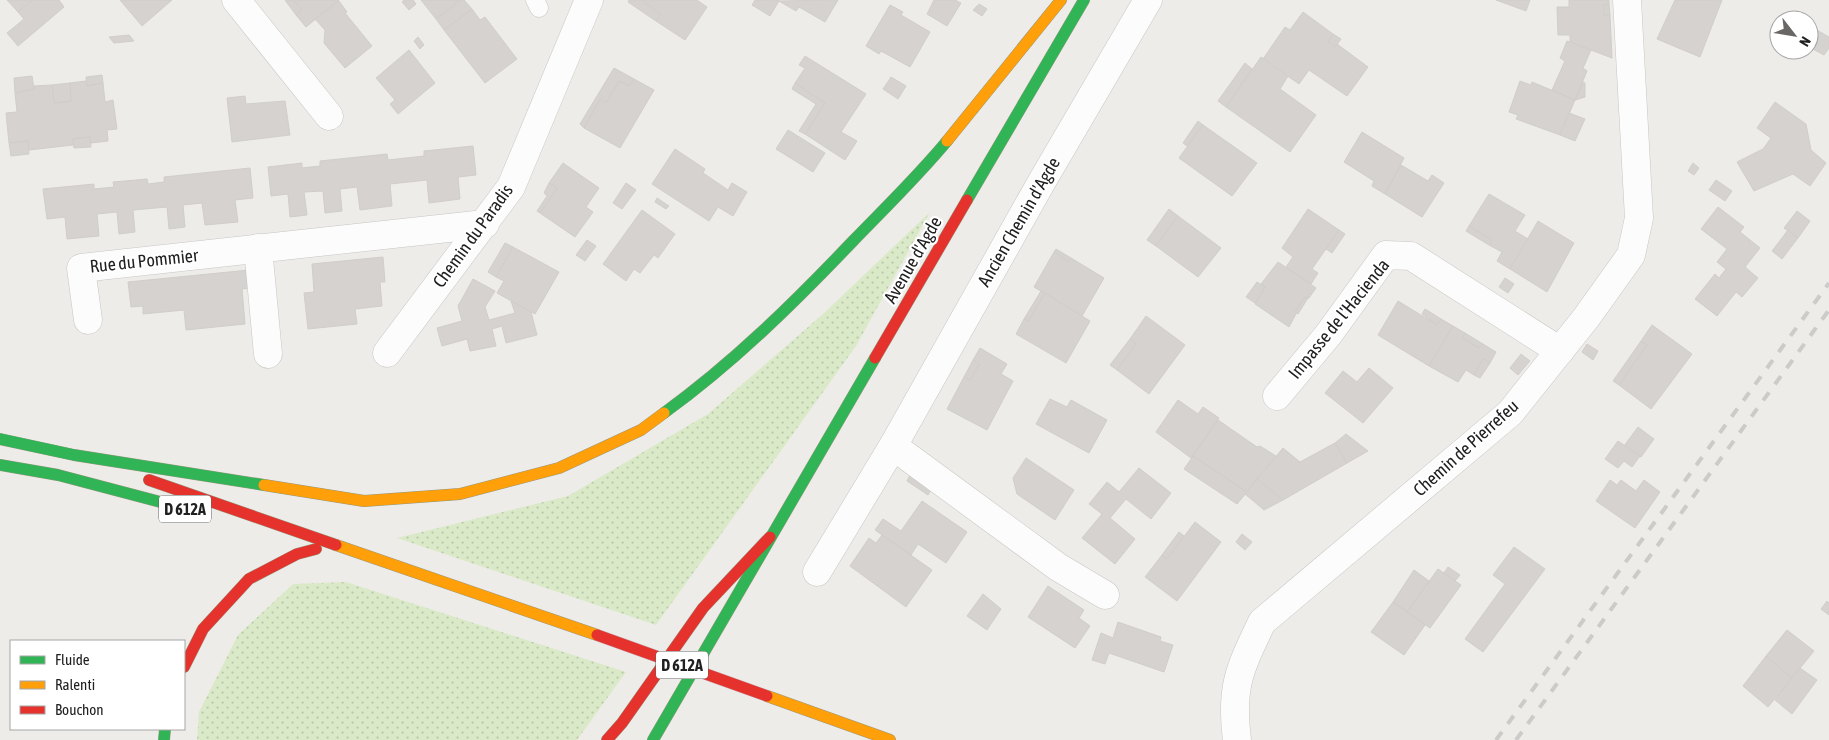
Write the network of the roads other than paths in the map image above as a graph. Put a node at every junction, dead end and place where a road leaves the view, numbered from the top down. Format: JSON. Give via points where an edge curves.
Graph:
{"nodes":[{"id":1,"x":236,"y":0,"type":"edge"},
{"id":2,"x":590,"y":0,"type":"edge"},
{"id":3,"x":1061,"y":0,"type":"edge"},
{"id":4,"x":1084,"y":0,"type":"edge"},
{"id":5,"x":1148,"y":0,"type":"edge"},
{"id":6,"x":1628,"y":0,"type":"edge"},
{"id":7,"x":329,"y":116,"type":"dead end"},
{"id":8,"x":485,"y":224,"type":"junction"},
{"id":9,"x":258,"y":248,"type":"junction"},
{"id":10,"x":88,"y":320,"type":"dead end"},
{"id":11,"x":1560,"y":351,"type":"junction"},
{"id":12,"x":387,"y":353,"type":"dead end"},
{"id":13,"x":268,"y":354,"type":"dead end"},
{"id":14,"x":1277,"y":396,"type":"dead end"},
{"id":15,"x":0,"y":439,"type":"edge"},
{"id":16,"x":893,"y":446,"type":"junction"},
{"id":17,"x":74,"y":455,"type":"junction"},
{"id":18,"x":0,"y":465,"type":"edge"},
{"id":19,"x":188,"y":510,"type":"dead end"},
{"id":20,"x":770,"y":537,"type":"junction"},
{"id":21,"x":279,"y":538,"type":"dead end"},
{"id":22,"x":316,"y":549,"type":"junction"},
{"id":23,"x":369,"y":558,"type":"junction"},
{"id":24,"x":817,"y":572,"type":"dead end"},
{"id":25,"x":1105,"y":595,"type":"dead end"},
{"id":26,"x":185,"y":665,"type":"edge"},
{"id":27,"x":655,"y":739,"type":"edge"},
{"id":28,"x":607,"y":740,"type":"edge"},
{"id":29,"x":890,"y":740,"type":"edge"},
{"id":30,"x":1237,"y":740,"type":"edge"}],
"edges":[{"from":1,"to":7,"type":"street"},
{"from":2,"to":8,"type":"street","name":"Chemin du Paradis","via":[[511,187]]},
{"from":3,"to":17,"type":"main road","via":[[926,165],[810,285],[705,383],[641,430],[559,468],[460,494],[364,501]]},
{"from":4,"to":20,"type":"main road","name":"Avenue d'Agde"},
{"from":5,"to":16,"type":"street","name":"Ancien Chemin d'Agde","via":[[1040,183]]},
{"from":6,"to":11,"type":"street","name":"Chemin de Pierrefeu","via":[[1639,218],[1632,254]]},
{"from":8,"to":9,"type":"street","name":"Rue du Pommier"},
{"from":8,"to":12,"type":"street","name":"Chemin du Paradis"},
{"from":9,"to":10,"type":"street","name":"Rue du Pommier","via":[[81,268]]},
{"from":9,"to":13,"type":"street"},
{"from":11,"to":14,"type":"street","name":"Impasse de l'Hacienda","via":[[1411,256],[1386,255],[1328,335]]},
{"from":11,"to":30,"type":"street","name":"Chemin de Pierrefeu","via":[[1510,413],[1262,622],[1240,669],[1233,710]]},
{"from":15,"to":17,"type":"main road","number":"D 612A"},
{"from":16,"to":24,"type":"street","name":"Ancien Chemin d'Agde"},
{"from":16,"to":25,"type":"street","via":[[1058,567]]},
{"from":17,"to":23,"type":"main road","number":"D 612A"},
{"from":18,"to":19,"type":"main road","number":"D 612A","via":[[58,474]]},
{"from":20,"to":27,"type":"main road"},
{"from":20,"to":28,"type":"main road","via":[[703,608]]},
{"from":21,"to":22,"type":"main road","number":"D 612A"},
{"from":22,"to":23,"type":"main road","number":"D 612A"},
{"from":22,"to":26,"type":"main road","via":[[297,554],[249,579],[204,629]]},
{"from":23,"to":29,"type":"main road","number":"D 612A","bridge":true}]}
